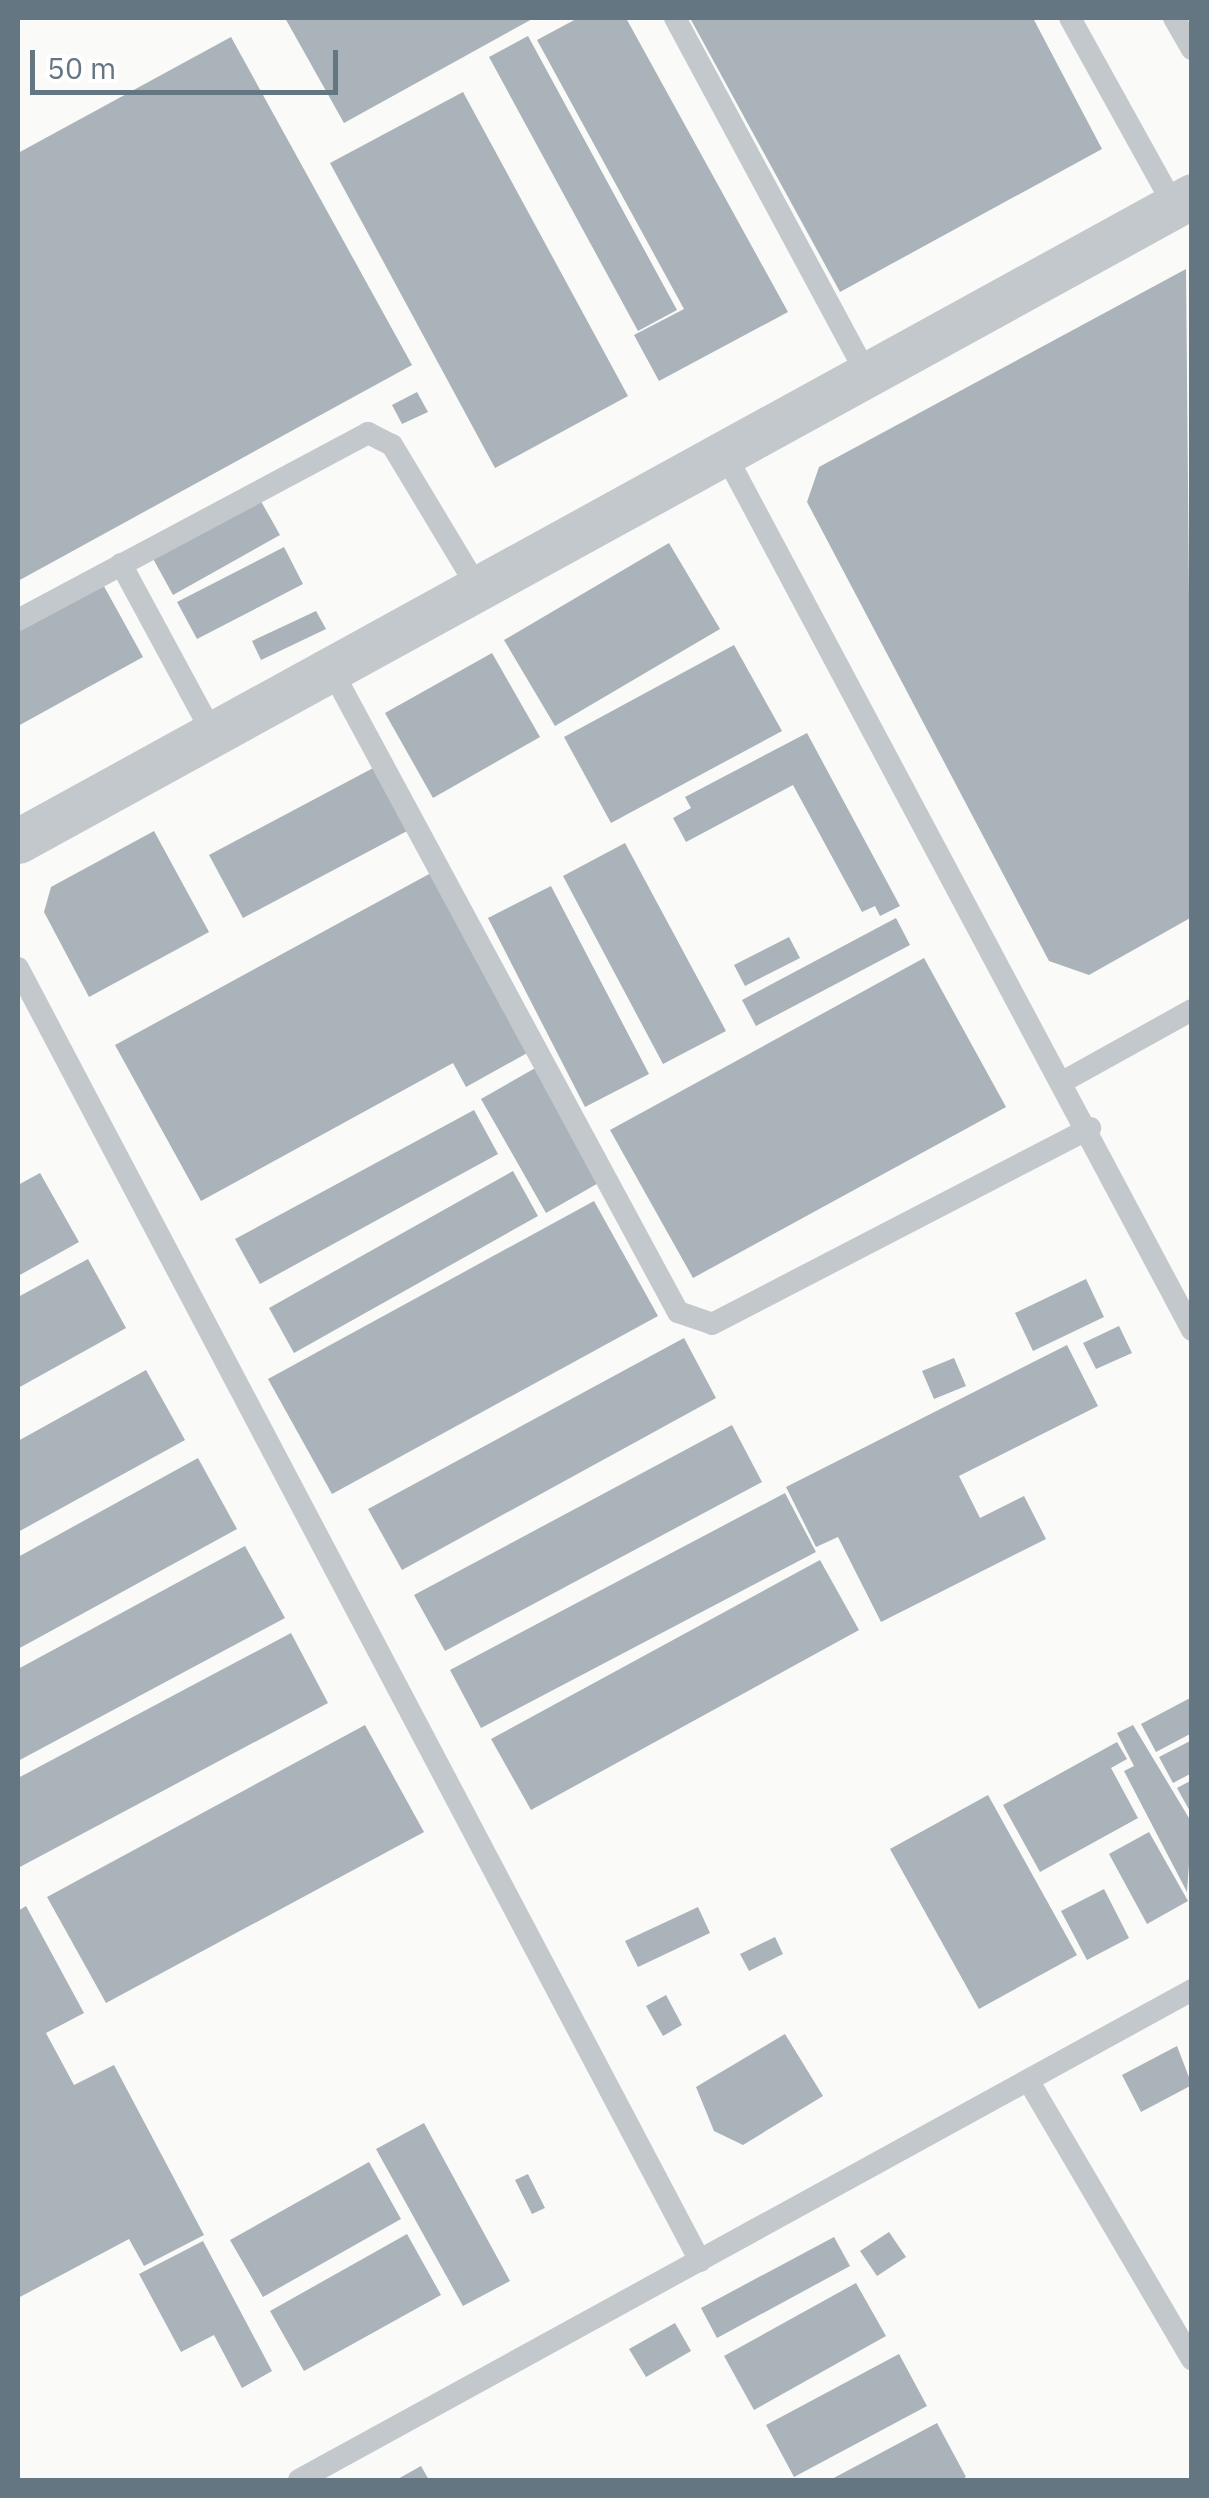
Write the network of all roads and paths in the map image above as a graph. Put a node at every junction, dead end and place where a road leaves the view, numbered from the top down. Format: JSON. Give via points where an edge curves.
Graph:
{"nodes":[{"id":1,"x":675,"y":18,"type":"edge"},
{"id":2,"x":1070,"y":18,"type":"edge"},
{"id":3,"x":1174,"y":18,"type":"edge"},
{"id":4,"x":1192,"y":49,"type":"edge"},
{"id":5,"x":1182,"y":201,"type":"edge"},
{"id":6,"x":867,"y":374,"type":"junction"},
{"id":7,"x":724,"y":452,"type":"junction"},
{"id":8,"x":121,"y":564,"type":"junction"},
{"id":9,"x":478,"y":588,"type":"junction"},
{"id":10,"x":18,"y":620,"type":"edge"},
{"id":11,"x":331,"y":669,"type":"junction"},
{"id":12,"x":213,"y":734,"type":"junction"},
{"id":13,"x":18,"y":841,"type":"edge"},
{"id":14,"x":18,"y":968,"type":"edge"},
{"id":15,"x":1192,"y":1010,"type":"edge"},
{"id":16,"x":1064,"y":1081,"type":"junction"},
{"id":17,"x":1090,"y":1128,"type":"junction"},
{"id":18,"x":1192,"y":1330,"type":"edge"},
{"id":19,"x":1192,"y":1990,"type":"edge"},
{"id":20,"x":1028,"y":2080,"type":"junction"},
{"id":21,"x":700,"y":2261,"type":"junction"},
{"id":22,"x":1192,"y":2360,"type":"edge"},
{"id":23,"x":299,"y":2480,"type":"edge"}],
"edges":[{"from":1,"to":6,"type":"lane"},
{"from":2,"to":5,"type":"lane"},
{"from":3,"to":4,"type":"lane"},
{"from":5,"to":6,"type":"street"},
{"from":6,"to":7,"type":"street"},
{"from":7,"to":9,"type":"street"},
{"from":7,"to":16,"type":"lane"},
{"from":8,"to":9,"type":"lane","via":[[360,436],[378,434]]},
{"from":8,"to":10,"type":"lane"},
{"from":8,"to":12,"type":"lane"},
{"from":9,"to":11,"type":"street"},
{"from":11,"to":12,"type":"street"},
{"from":11,"to":17,"type":"lane","via":[[678,1312],[712,1324]]},
{"from":12,"to":13,"type":"street"},
{"from":14,"to":21,"type":"lane"},
{"from":15,"to":16,"type":"lane"},
{"from":16,"to":17,"type":"lane"},
{"from":17,"to":18,"type":"lane"},
{"from":19,"to":20,"type":"lane"},
{"from":20,"to":21,"type":"lane"},
{"from":20,"to":22,"type":"lane"},
{"from":21,"to":23,"type":"lane"}]}
